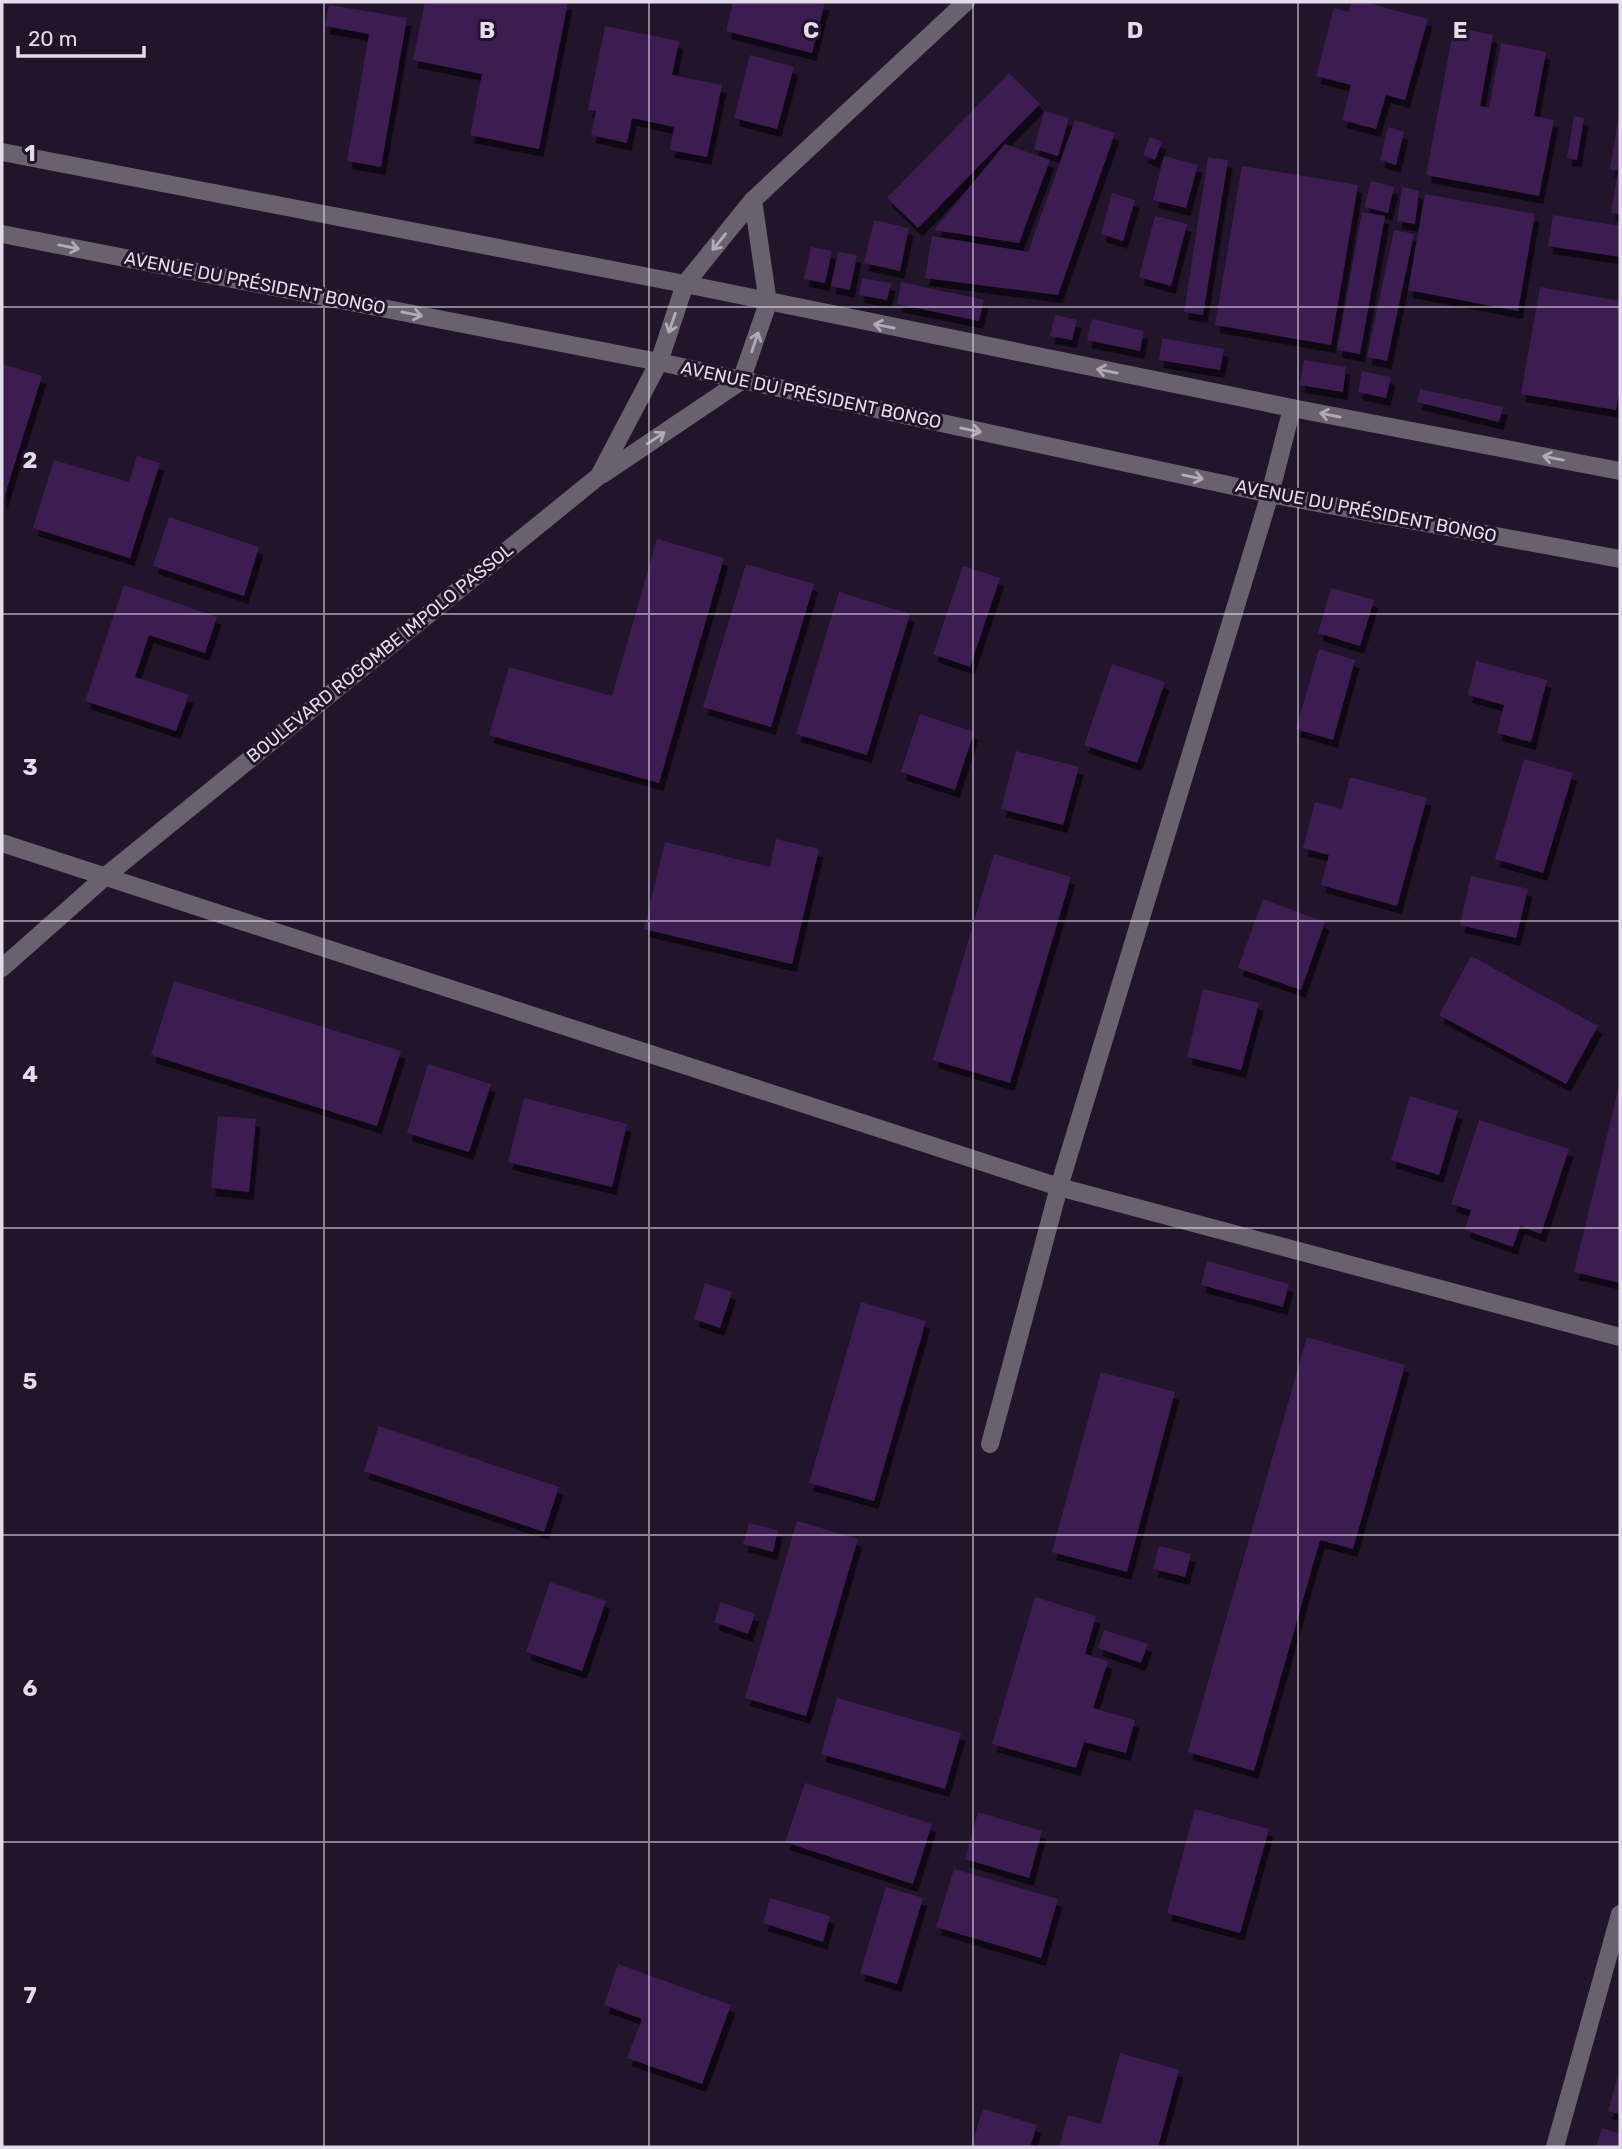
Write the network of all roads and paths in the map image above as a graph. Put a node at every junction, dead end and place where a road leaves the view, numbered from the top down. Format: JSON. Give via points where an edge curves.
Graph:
{"nodes":[{"id":1,"x":966,"y":2,"type":"edge"},
{"id":2,"x":2,"y":152,"type":"edge"},
{"id":3,"x":753,"y":200,"type":"junction"},
{"id":4,"x":2,"y":234,"type":"edge"},
{"id":5,"x":685,"y":284,"type":"junction"},
{"id":6,"x":768,"y":303,"type":"junction"},
{"id":7,"x":659,"y":362,"type":"junction"},
{"id":8,"x":741,"y":381,"type":"junction"},
{"id":9,"x":1292,"y":408,"type":"junction"},
{"id":10,"x":1620,"y":471,"type":"edge"},
{"id":11,"x":599,"y":476,"type":"junction"},
{"id":12,"x":1270,"y":494,"type":"junction"},
{"id":13,"x":1620,"y":559,"type":"edge"},
{"id":14,"x":2,"y":843,"type":"edge"},
{"id":15,"x":107,"y":875,"type":"junction"},
{"id":16,"x":2,"y":968,"type":"edge"},
{"id":17,"x":1059,"y":1186,"type":"junction"},
{"id":18,"x":1620,"y":1337,"type":"edge"},
{"id":19,"x":990,"y":1444,"type":"dead end"},
{"id":20,"x":1620,"y":1914,"type":"edge"},
{"id":21,"x":1556,"y":2147,"type":"edge"}],
"edges":[{"from":1,"to":3,"type":"street"},
{"from":2,"to":5,"type":"street"},
{"from":3,"to":5,"type":"street","one_way":true},
{"from":3,"to":6,"type":"street"},
{"from":4,"to":7,"type":"street","name":"AVENUE DU PRÉSIDENT BONGO","one_way":true},
{"from":5,"to":6,"type":"street"},
{"from":5,"to":7,"type":"street","name":"BOULEVARD ROGOMBE IMPOLO PASSOL","one_way":true},
{"from":8,"to":6,"type":"street","one_way":true},
{"from":9,"to":6,"type":"street","one_way":true},
{"from":7,"to":8,"type":"street","name":"AVENUE DU PRÉSIDENT BONGO"},
{"from":7,"to":11,"type":"street","name":"BOULEVARD ROGOMBE IMPOLO PASSOL"},
{"from":11,"to":8,"type":"street","one_way":true},
{"from":8,"to":12,"type":"street","name":"AVENUE DU PRÉSIDENT BONGO","one_way":true},
{"from":10,"to":9,"type":"street","one_way":true},
{"from":9,"to":12,"type":"street"},
{"from":11,"to":15,"type":"street","name":"BOULEVARD ROGOMBE IMPOLO PASSOL"},
{"from":12,"to":13,"type":"street","name":"AVENUE DU PRÉSIDENT BONGO"},
{"from":12,"to":17,"type":"street"},
{"from":14,"to":15,"type":"street"},
{"from":15,"to":16,"type":"street","name":"BOULEVARD ROGOMBE IMPOLO PASSOL"},
{"from":15,"to":17,"type":"street"},
{"from":17,"to":18,"type":"street"},
{"from":17,"to":19,"type":"street"},
{"from":20,"to":21,"type":"street"}]}
